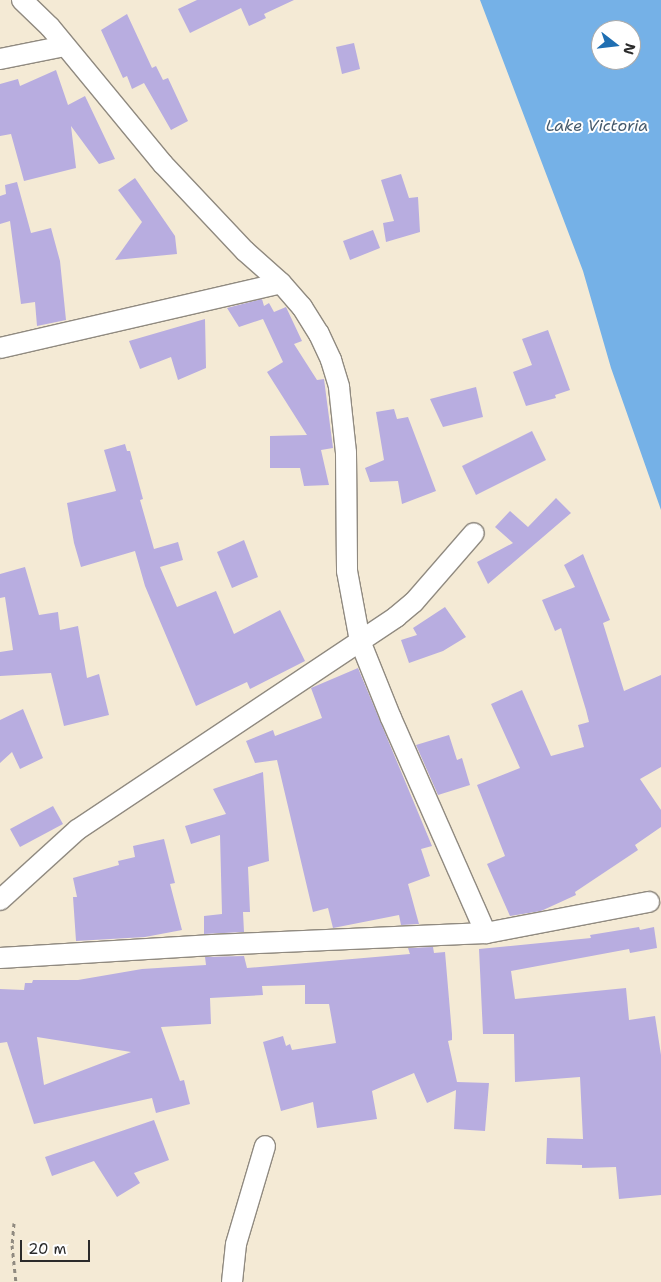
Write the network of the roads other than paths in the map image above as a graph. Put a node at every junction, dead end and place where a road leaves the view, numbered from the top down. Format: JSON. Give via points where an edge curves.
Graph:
{"nodes":[{"id":1,"x":22,"y":0,"type":"edge"},
{"id":2,"x":65,"y":46,"type":"junction"},
{"id":3,"x":0,"y":59,"type":"edge"},
{"id":4,"x":281,"y":283,"type":"junction"},
{"id":5,"x":0,"y":348,"type":"edge"},
{"id":6,"x":474,"y":533,"type":"dead end"},
{"id":7,"x":360,"y":641,"type":"junction"},
{"id":8,"x":0,"y":900,"type":"edge"},
{"id":9,"x":649,"y":902,"type":"dead end"},
{"id":10,"x":486,"y":933,"type":"junction"},
{"id":11,"x":0,"y":958,"type":"edge"},
{"id":12,"x":265,"y":1146,"type":"dead end"},
{"id":13,"x":232,"y":1282,"type":"edge"}],
"edges":[{"from":1,"to":2,"type":"street"},
{"from":2,"to":3,"type":"street"},
{"from":2,"to":4,"type":"street","via":[[162,164],[238,244]]},
{"from":4,"to":5,"type":"street"},
{"from":4,"to":7,"type":"street","via":[[319,334],[339,387],[346,452],[347,571]]},
{"from":6,"to":7,"type":"street","via":[[414,602]]},
{"from":7,"to":8,"type":"street","via":[[77,830]]},
{"from":7,"to":10,"type":"street","via":[[390,718]]},
{"from":9,"to":10,"type":"street"},
{"from":10,"to":11,"type":"street"},
{"from":12,"to":13,"type":"street","via":[[236,1244]]}]}
